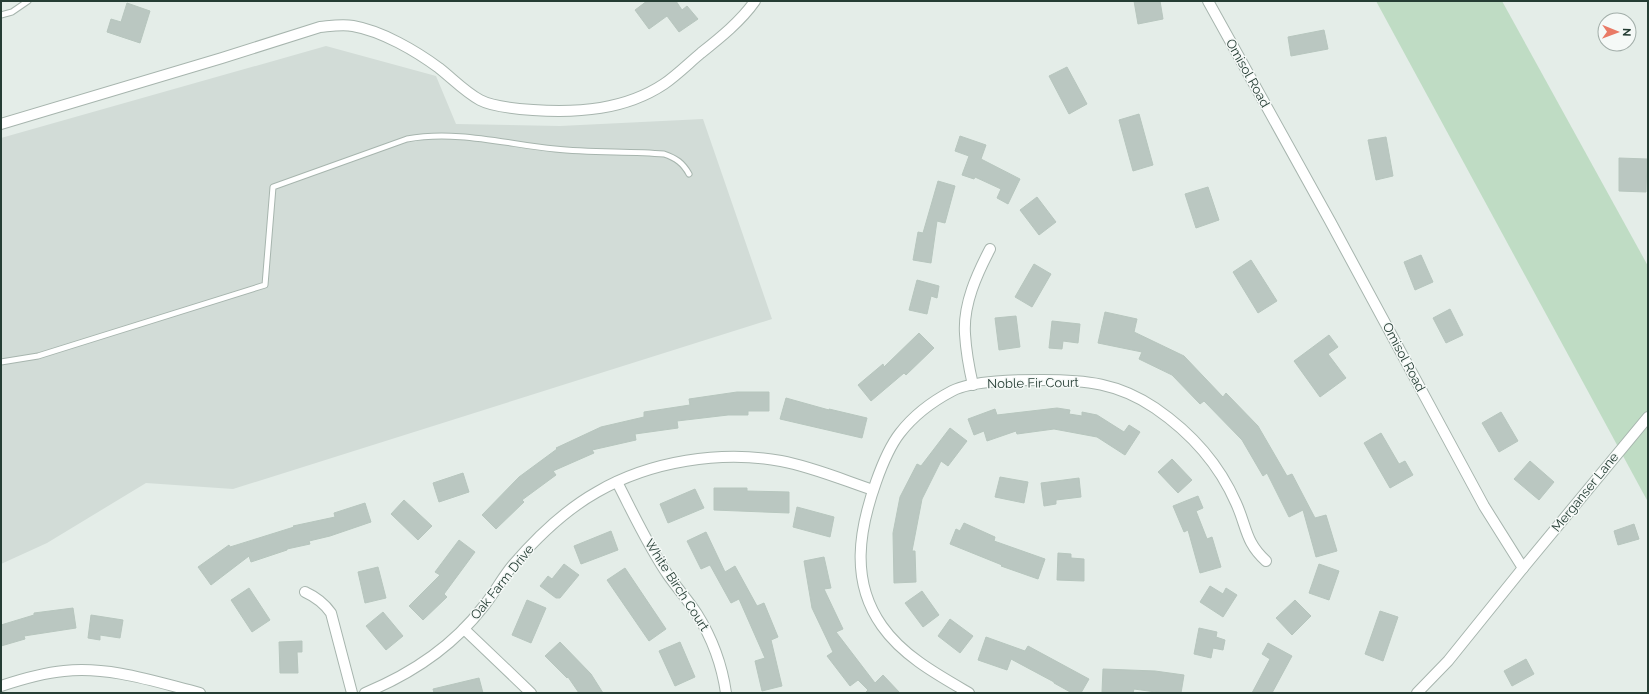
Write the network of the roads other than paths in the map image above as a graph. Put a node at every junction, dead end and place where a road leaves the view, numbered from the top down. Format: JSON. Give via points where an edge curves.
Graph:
{"nodes":[{"id":1,"x":28,"y":1,"type":"edge"},
{"id":2,"x":755,"y":1,"type":"edge"},
{"id":3,"x":1208,"y":1,"type":"edge"},
{"id":4,"x":1,"y":15,"type":"edge"},
{"id":5,"x":1,"y":124,"type":"edge"},
{"id":6,"x":689,"y":174,"type":"dead end"},
{"id":7,"x":990,"y":249,"type":"dead end"},
{"id":8,"x":1,"y":362,"type":"edge"},
{"id":9,"x":973,"y":385,"type":"junction"},
{"id":10,"x":1648,"y":417,"type":"edge"},
{"id":11,"x":617,"y":482,"type":"junction"},
{"id":12,"x":873,"y":490,"type":"junction"},
{"id":13,"x":1266,"y":562,"type":"dead end"},
{"id":14,"x":1523,"y":568,"type":"junction"},
{"id":15,"x":305,"y":592,"type":"dead end"},
{"id":16,"x":464,"y":629,"type":"junction"},
{"id":17,"x":1,"y":686,"type":"edge"},
{"id":18,"x":200,"y":693,"type":"edge"},
{"id":19,"x":352,"y":693,"type":"edge"},
{"id":20,"x":365,"y":693,"type":"edge"},
{"id":21,"x":530,"y":693,"type":"edge"},
{"id":22,"x":726,"y":693,"type":"edge"},
{"id":23,"x":969,"y":693,"type":"edge"},
{"id":24,"x":1417,"y":693,"type":"edge"}],
"edges":[{"from":1,"to":4,"type":"lane","via":[[12,12]]},
{"from":2,"to":5,"type":"street","via":[[722,36],[664,84],[626,103],[601,109],[548,111],[520,109],[481,101],[416,52],[365,29],[337,25],[320,27]]},
{"from":3,"to":14,"type":"street","name":"Omisol Road","via":[[1484,506]]},
{"from":6,"to":8,"type":"lane","via":[[676,159],[664,154],[556,149],[450,136],[416,137],[396,142],[273,187],[265,285],[38,356]]},
{"from":7,"to":9,"type":"street","via":[[973,286],[966,312],[964,332]]},
{"from":9,"to":12,"type":"street","name":"Noble Fir Court","via":[[954,389],[934,401],[901,432],[893,443]]},
{"from":9,"to":13,"type":"street","name":"Noble Fir Court","via":[[1014,380],[1074,380],[1097,383],[1132,395],[1179,427],[1214,463],[1237,504],[1249,540]]},
{"from":10,"to":14,"type":"street","name":"Merganser Lane"},
{"from":11,"to":12,"type":"street","name":"Oak Farm Drive","via":[[650,469],[679,462],[726,457],[782,462]]},
{"from":11,"to":16,"type":"street","name":"Oak Farm Drive","via":[[576,505],[532,544]]},
{"from":11,"to":22,"type":"street","name":"White Birch Court","via":[[649,545],[708,634],[718,656]]},
{"from":12,"to":23,"type":"street","name":"Noble Fir Court","via":[[862,528],[860,550],[866,593],[874,612],[897,644],[907,653]]},
{"from":14,"to":24,"type":"street","via":[[1448,660]]},
{"from":15,"to":19,"type":"street","via":[[318,598],[331,614]]},
{"from":16,"to":20,"type":"street","name":"Oak Farm Drive","via":[[428,660]]},
{"from":16,"to":21,"type":"street"},
{"from":17,"to":18,"type":"street","via":[[39,675],[91,670],[122,673]]}]}
